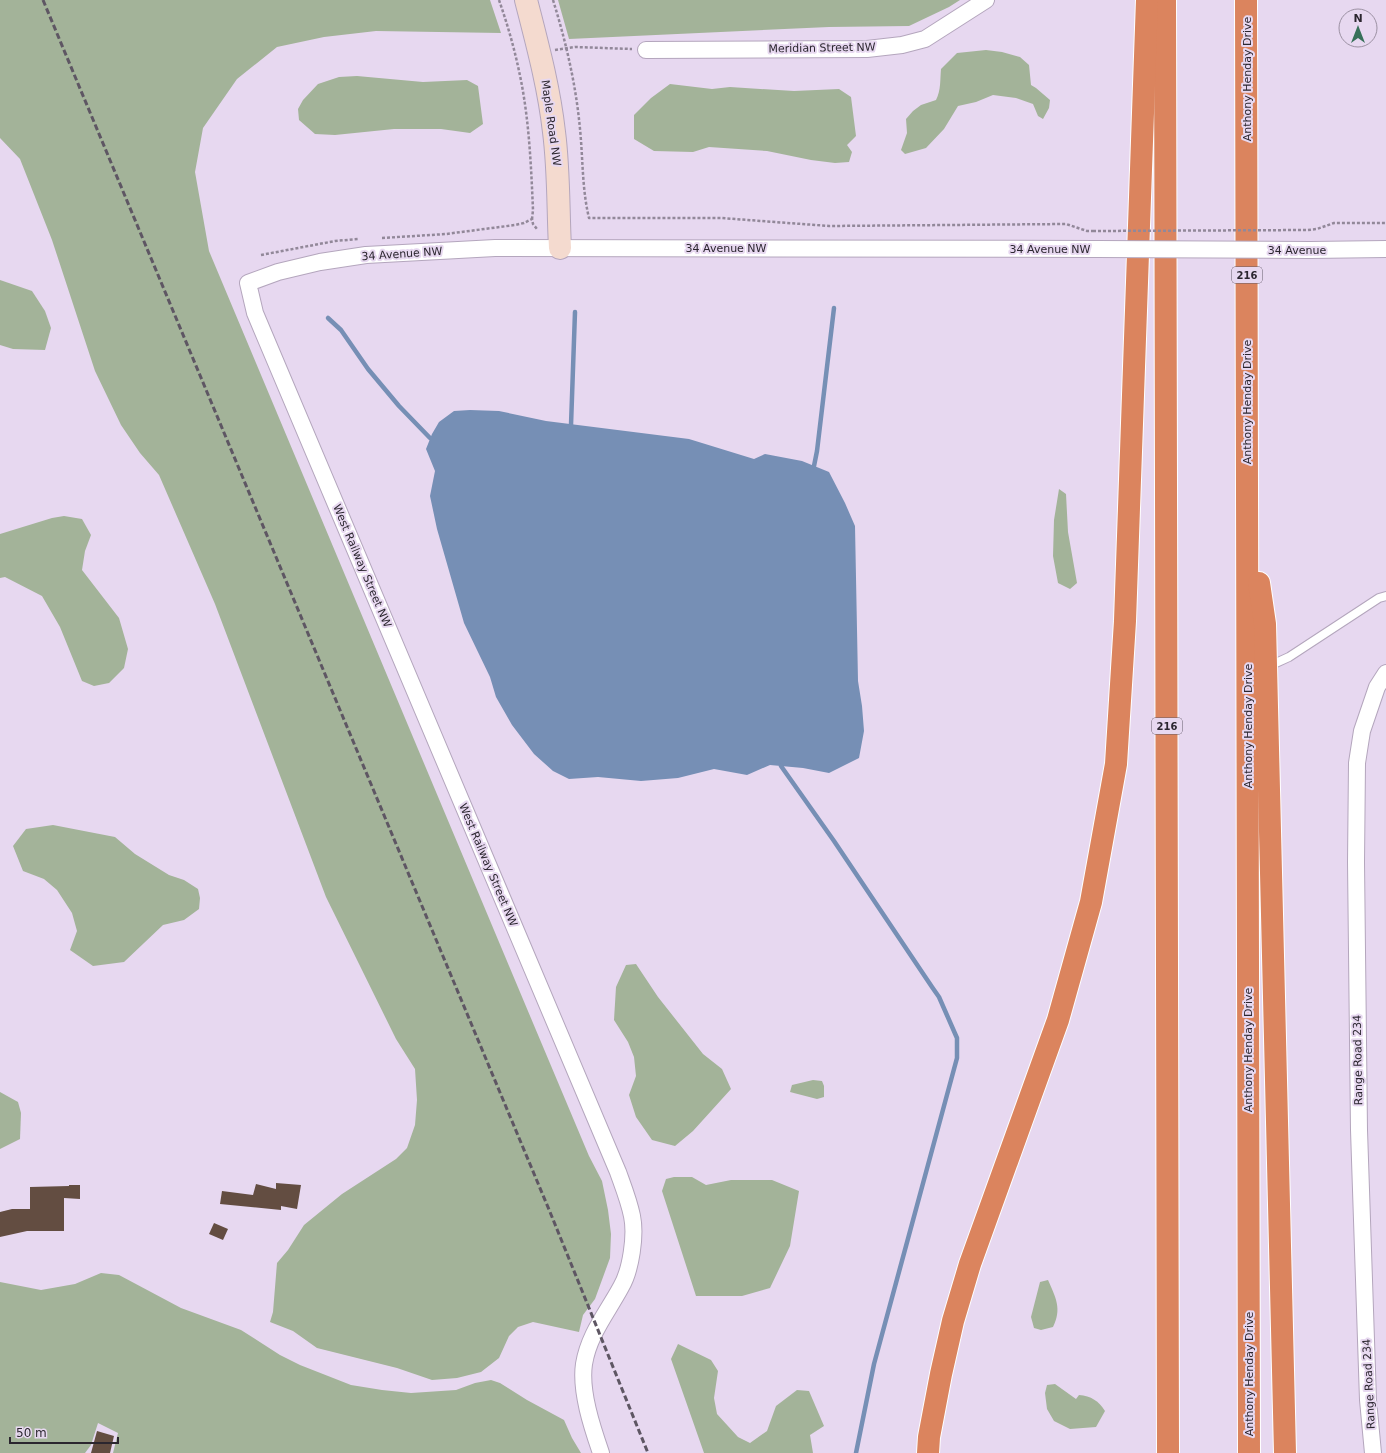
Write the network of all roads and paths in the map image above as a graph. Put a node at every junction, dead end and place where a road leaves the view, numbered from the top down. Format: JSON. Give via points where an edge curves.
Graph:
{"nodes":[{"id":1,"x":499,"y":0,"type":"edge"},
{"id":2,"x":526,"y":0,"type":"edge"},
{"id":3,"x":553,"y":0,"type":"edge"},
{"id":4,"x":986,"y":0,"type":"edge"},
{"id":5,"x":1147,"y":0,"type":"edge"},
{"id":6,"x":1165,"y":0,"type":"edge"},
{"id":7,"x":1246,"y":0,"type":"edge"},
{"id":8,"x":567,"y":48,"type":"junction"},
{"id":9,"x":646,"y":50,"type":"joint"},
{"id":10,"x":539,"y":54,"type":"junction"},
{"id":11,"x":532,"y":218,"type":"dead end"},
{"id":12,"x":1386,"y":223,"type":"edge"},
{"id":13,"x":560,"y":248,"type":"junction"},
{"id":14,"x":1208,"y":249,"type":"joint"},
{"id":15,"x":1386,"y":250,"type":"edge"},
{"id":16,"x":248,"y":283,"type":"joint"},
{"id":17,"x":1248,"y":495,"type":"junction"},
{"id":18,"x":1386,"y":596,"type":"edge"},
{"id":19,"x":1266,"y":668,"type":"junction"},
{"id":20,"x":1386,"y":673,"type":"edge"},
{"id":21,"x":601,"y":1453,"type":"edge"},
{"id":22,"x":928,"y":1453,"type":"edge"},
{"id":23,"x":1168,"y":1453,"type":"edge"},
{"id":24,"x":1249,"y":1453,"type":"edge"},
{"id":25,"x":1285,"y":1453,"type":"edge"},
{"id":26,"x":1373,"y":1453,"type":"edge"}],
"edges":[{"from":1,"to":11,"type":"path","via":[[512,40],[525,103]]},
{"from":2,"to":10,"type":"street","name":"Maple Road NW"},
{"from":3,"to":8,"type":"path"},
{"from":4,"to":9,"type":"street","name":"Meridian Street NW","via":[[925,39],[902,45],[867,49]]},
{"from":5,"to":22,"type":"highway","via":[[1126,613],[1116,764],[1091,902],[1058,1020],[970,1264],[953,1321]]},
{"from":6,"to":23,"type":"highway","number":"216"},
{"from":7,"to":17,"type":"highway","name":"Anthony Henday Drive","number":"216"},
{"from":8,"to":9,"type":"path","via":[[575,46]]},
{"from":8,"to":10,"type":"path"},
{"from":8,"to":12,"type":"path","bridge":true,"via":[[577,106],[589,218],[721,218],[830,226],[1066,224],[1093,231],[1308,230],[1334,223]]},
{"from":10,"to":13,"type":"street","name":"Maple Road NW","via":[[554,131]]},
{"from":13,"to":14,"type":"street","name":"34 Avenue NW","bridge":true},
{"from":13,"to":16,"type":"street","name":"34 Avenue NW","via":[[495,248],[366,255],[278,272]]},
{"from":14,"to":15,"type":"street","name":"34 Avenue","bridge":true},
{"from":16,"to":21,"type":"street","name":"West Railway Street NW","via":[[255,313],[618,1172],[627,1199],[633,1230],[630,1264],[622,1286],[596,1327],[584,1364],[588,1413]]},
{"from":17,"to":19,"type":"highway","via":[[1265,624]]},
{"from":17,"to":24,"type":"highway","name":"Anthony Henday Drive","number":"216"},
{"from":18,"to":19,"type":"lane","via":[[1379,598],[1289,657]]},
{"from":19,"to":25,"type":"highway"},
{"from":20,"to":26,"type":"street","name":"Range Road 234","via":[[1378,687],[1362,731],[1357,763],[1359,1130],[1368,1400]]}]}
